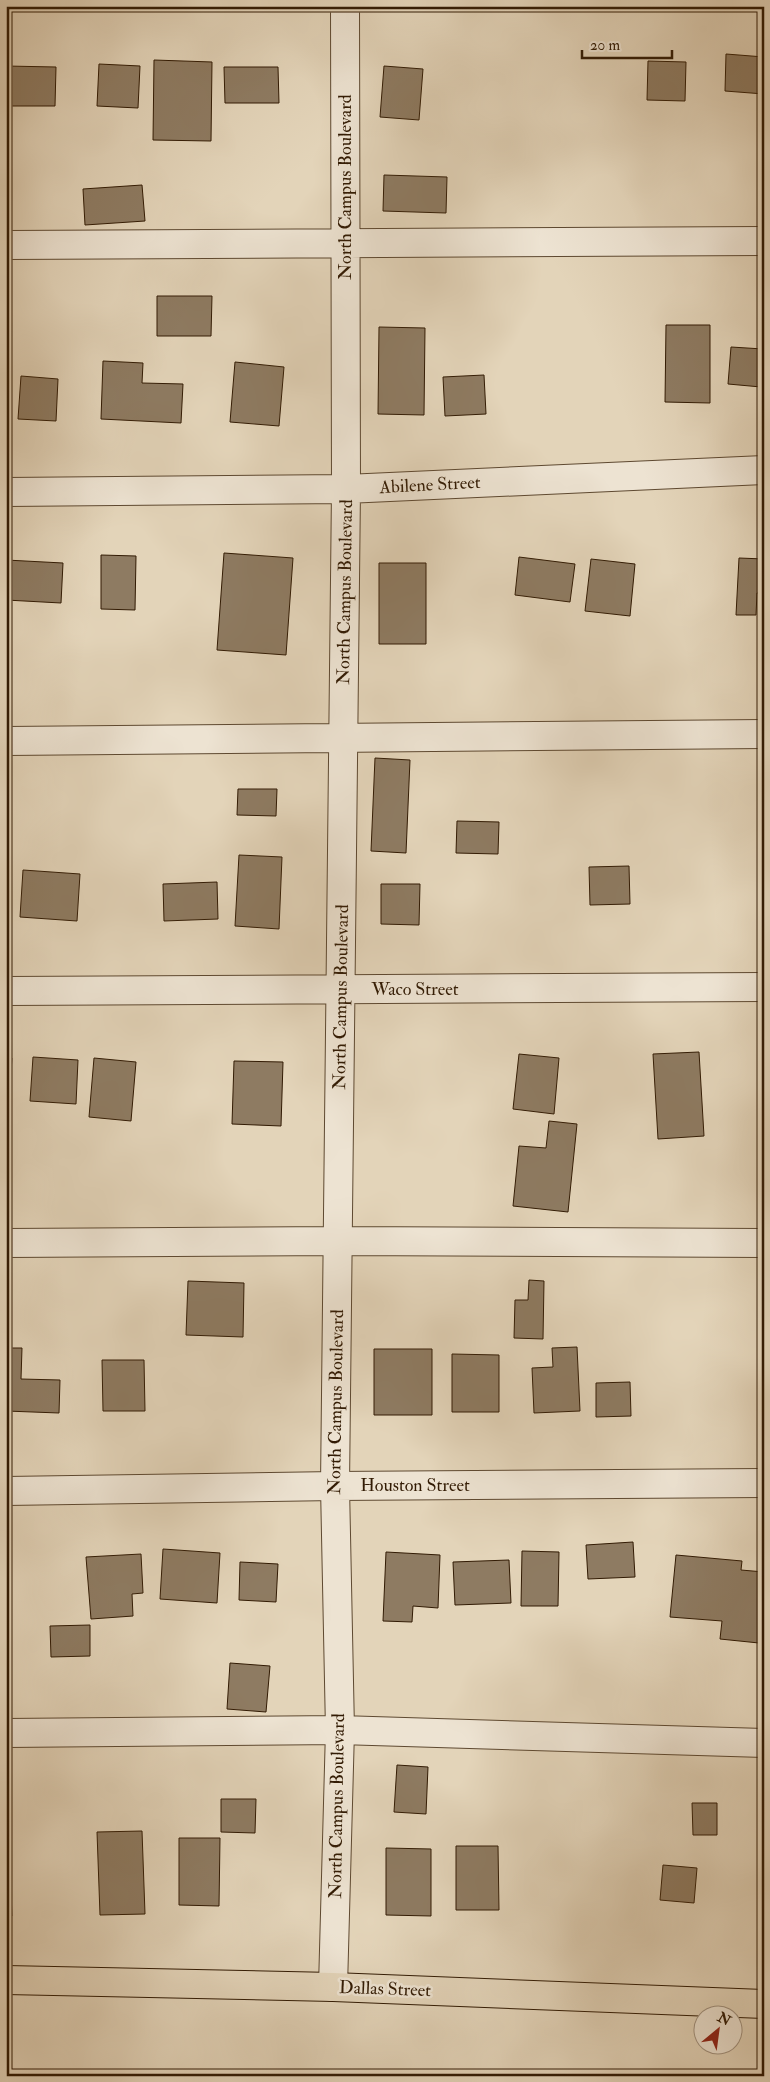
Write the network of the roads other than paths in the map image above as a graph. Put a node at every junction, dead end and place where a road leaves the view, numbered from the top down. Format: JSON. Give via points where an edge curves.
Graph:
{"nodes":[{"id":1,"x":345,"y":6,"type":"edge"},
{"id":2,"x":764,"y":241,"type":"edge"},
{"id":3,"x":346,"y":242,"type":"junction"},
{"id":4,"x":6,"y":244,"type":"edge"},
{"id":5,"x":764,"y":470,"type":"edge"},
{"id":6,"x":346,"y":489,"type":"junction"},
{"id":7,"x":6,"y":492,"type":"edge"},
{"id":8,"x":764,"y":734,"type":"edge"},
{"id":9,"x":343,"y":738,"type":"junction"},
{"id":10,"x":6,"y":741,"type":"edge"},
{"id":11,"x":764,"y":988,"type":"edge"},
{"id":12,"x":341,"y":989,"type":"junction"},
{"id":13,"x":6,"y":991,"type":"edge"},
{"id":14,"x":338,"y":1241,"type":"junction"},
{"id":15,"x":6,"y":1243,"type":"edge"},
{"id":16,"x":764,"y":1243,"type":"edge"},
{"id":17,"x":764,"y":1483,"type":"edge"},
{"id":18,"x":335,"y":1486,"type":"junction"},
{"id":19,"x":6,"y":1491,"type":"edge"},
{"id":20,"x":340,"y":1730,"type":"junction"},
{"id":21,"x":6,"y":1733,"type":"edge"},
{"id":22,"x":764,"y":1743,"type":"edge"},
{"id":23,"x":6,"y":1980,"type":"edge"},
{"id":24,"x":333,"y":1987,"type":"junction"},
{"id":25,"x":764,"y":2004,"type":"edge"}],
"edges":[{"from":1,"to":3,"type":"street","name":"North Campus Boulevard"},
{"from":2,"to":3,"type":"street"},
{"from":3,"to":4,"type":"street"},
{"from":3,"to":6,"type":"street","name":"North Campus Boulevard"},
{"from":5,"to":6,"type":"street","name":"Abilene Street"},
{"from":6,"to":7,"type":"street","name":"Abilene Street"},
{"from":6,"to":9,"type":"street","name":"North Campus Boulevard"},
{"from":8,"to":9,"type":"street"},
{"from":9,"to":10,"type":"street"},
{"from":9,"to":12,"type":"street","name":"North Campus Boulevard"},
{"from":11,"to":12,"type":"street","name":"Waco Street"},
{"from":12,"to":13,"type":"street","name":"Waco Street"},
{"from":12,"to":14,"type":"street","name":"North Campus Boulevard"},
{"from":14,"to":15,"type":"street"},
{"from":14,"to":16,"type":"street"},
{"from":14,"to":18,"type":"street","name":"North Campus Boulevard"},
{"from":17,"to":18,"type":"street","name":"Houston Street"},
{"from":18,"to":19,"type":"street","name":"Houston Street"},
{"from":18,"to":20,"type":"street","name":"North Campus Boulevard"},
{"from":20,"to":21,"type":"street"},
{"from":20,"to":22,"type":"street"},
{"from":20,"to":24,"type":"street","name":"North Campus Boulevard"},
{"from":23,"to":24,"type":"main road","name":"Dallas Street"},
{"from":24,"to":25,"type":"main road","name":"Dallas Street"}]}
